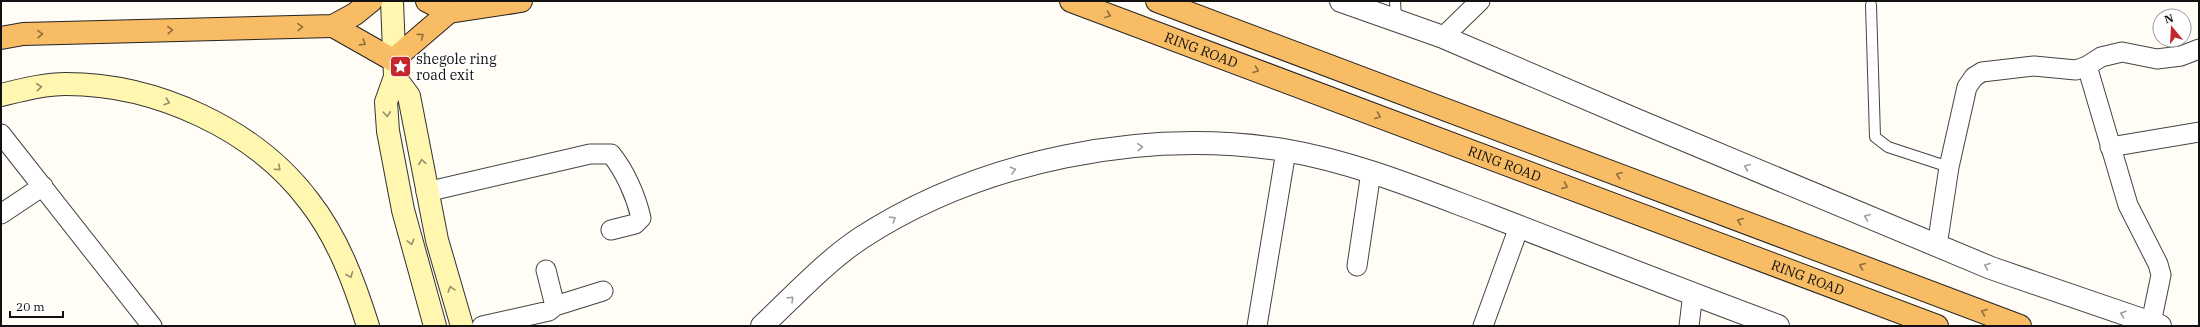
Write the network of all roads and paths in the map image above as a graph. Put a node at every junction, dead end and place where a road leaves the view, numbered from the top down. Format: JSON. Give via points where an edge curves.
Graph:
{"nodes":[{"id":1,"x":371,"y":1,"type":"edge"},
{"id":2,"x":392,"y":1,"type":"edge"},
{"id":3,"x":427,"y":1,"type":"edge"},
{"id":4,"x":521,"y":1,"type":"edge"},
{"id":5,"x":1071,"y":1,"type":"edge"},
{"id":6,"x":1157,"y":1,"type":"edge"},
{"id":7,"x":1341,"y":1,"type":"edge"},
{"id":8,"x":1480,"y":1,"type":"edge"},
{"id":9,"x":1871,"y":5,"type":"dead end"},
{"id":10,"x":1395,"y":10,"type":"edge"},
{"id":11,"x":449,"y":12,"type":"junction"},
{"id":12,"x":333,"y":26,"type":"junction"},
{"id":13,"x":1443,"y":37,"type":"junction"},
{"id":14,"x":1,"y":38,"type":"edge"},
{"id":15,"x":2199,"y":49,"type":"edge"},
{"id":16,"x":2087,"y":66,"type":"junction"},
{"id":17,"x":394,"y":69,"type":"junction"},
{"id":18,"x":1,"y":95,"type":"edge"},
{"id":19,"x":2199,"y":132,"type":"edge"},
{"id":20,"x":1,"y":134,"type":"edge"},
{"id":21,"x":2110,"y":147,"type":"junction"},
{"id":22,"x":1286,"y":151,"type":"junction"},
{"id":23,"x":1949,"y":167,"type":"junction"},
{"id":24,"x":1371,"y":172,"type":"junction"},
{"id":25,"x":43,"y":186,"type":"junction"},
{"id":26,"x":426,"y":192,"type":"junction"},
{"id":27,"x":1,"y":214,"type":"edge"},
{"id":28,"x":1519,"y":227,"type":"junction"},
{"id":29,"x":611,"y":230,"type":"dead end"},
{"id":30,"x":1937,"y":246,"type":"junction"},
{"id":31,"x":1357,"y":266,"type":"dead end"},
{"id":32,"x":546,"y":270,"type":"dead end"},
{"id":33,"x":603,"y":291,"type":"dead end"},
{"id":34,"x":1693,"y":293,"type":"junction"},
{"id":35,"x":555,"y":306,"type":"junction"},
{"id":36,"x":2156,"y":324,"type":"edge"},
{"id":37,"x":152,"y":326,"type":"edge"},
{"id":38,"x":368,"y":326,"type":"edge"},
{"id":39,"x":435,"y":326,"type":"edge"},
{"id":40,"x":462,"y":326,"type":"edge"},
{"id":41,"x":482,"y":326,"type":"edge"},
{"id":42,"x":762,"y":326,"type":"edge"},
{"id":43,"x":1257,"y":326,"type":"edge"},
{"id":44,"x":1483,"y":326,"type":"edge"},
{"id":45,"x":1689,"y":326,"type":"edge"},
{"id":46,"x":1778,"y":326,"type":"edge"},
{"id":47,"x":1937,"y":326,"type":"edge"},
{"id":48,"x":2020,"y":326,"type":"edge"}],
"edges":[{"from":1,"to":12,"type":"highway","via":[[355,14]]},
{"from":2,"to":17,"type":"main road"},
{"from":3,"to":11,"type":"highway"},
{"from":4,"to":11,"type":"highway"},
{"from":5,"to":47,"type":"highway","name":"RING ROAD","one_way":true},
{"from":48,"to":6,"type":"highway","name":"RING ROAD","one_way":true},
{"from":7,"to":10,"type":"street"},
{"from":8,"to":13,"type":"street"},
{"from":9,"to":23,"type":"lane","via":[[1875,137],[1888,147]]},
{"from":10,"to":13,"type":"street"},
{"from":17,"to":11,"type":"highway","one_way":true},
{"from":14,"to":12,"type":"highway","one_way":true,"via":[[23,34]]},
{"from":12,"to":17,"type":"highway","one_way":true},
{"from":30,"to":13,"type":"street","one_way":true},
{"from":15,"to":16,"type":"street","via":[[2181,56],[2157,59],[2122,52],[2101,57]]},
{"from":16,"to":21,"type":"street"},
{"from":16,"to":23,"type":"street","via":[[2076,70],[2034,66],[1982,72],[1974,77],[1967,87]]},
{"from":26,"to":17,"type":"main road","one_way":true,"via":[[410,96]]},
{"from":17,"to":39,"type":"main road","one_way":true,"via":[[386,102],[388,132],[403,210]]},
{"from":18,"to":38,"type":"main road","one_way":true,"via":[[66,84],[107,88],[139,93],[181,107],[218,125],[245,142],[286,175],[310,201],[340,251]]},
{"from":19,"to":21,"type":"street"},
{"from":20,"to":25,"type":"street"},
{"from":21,"to":36,"type":"street","via":[[2128,205],[2161,275]]},
{"from":22,"to":24,"type":"street"},
{"from":42,"to":22,"type":"street","one_way":true,"via":[[813,278],[859,240],[940,194],[992,176],[1109,149],[1174,144],[1240,144]]},
{"from":22,"to":43,"type":"street"},
{"from":23,"to":30,"type":"street"},
{"from":24,"to":28,"type":"street"},
{"from":24,"to":31,"type":"street"},
{"from":25,"to":27,"type":"street"},
{"from":25,"to":37,"type":"street"},
{"from":26,"to":29,"type":"street","via":[[590,154],[611,154],[619,164],[639,206],[641,218],[636,224]]},
{"from":40,"to":26,"type":"main road","one_way":true},
{"from":28,"to":34,"type":"street"},
{"from":28,"to":44,"type":"street"},
{"from":36,"to":30,"type":"street","one_way":true,"via":[[1991,268]]},
{"from":32,"to":35,"type":"street"},
{"from":33,"to":35,"type":"street"},
{"from":34,"to":45,"type":"street"},
{"from":34,"to":46,"type":"street"},
{"from":35,"to":41,"type":"street","via":[[549,311]]}]}
